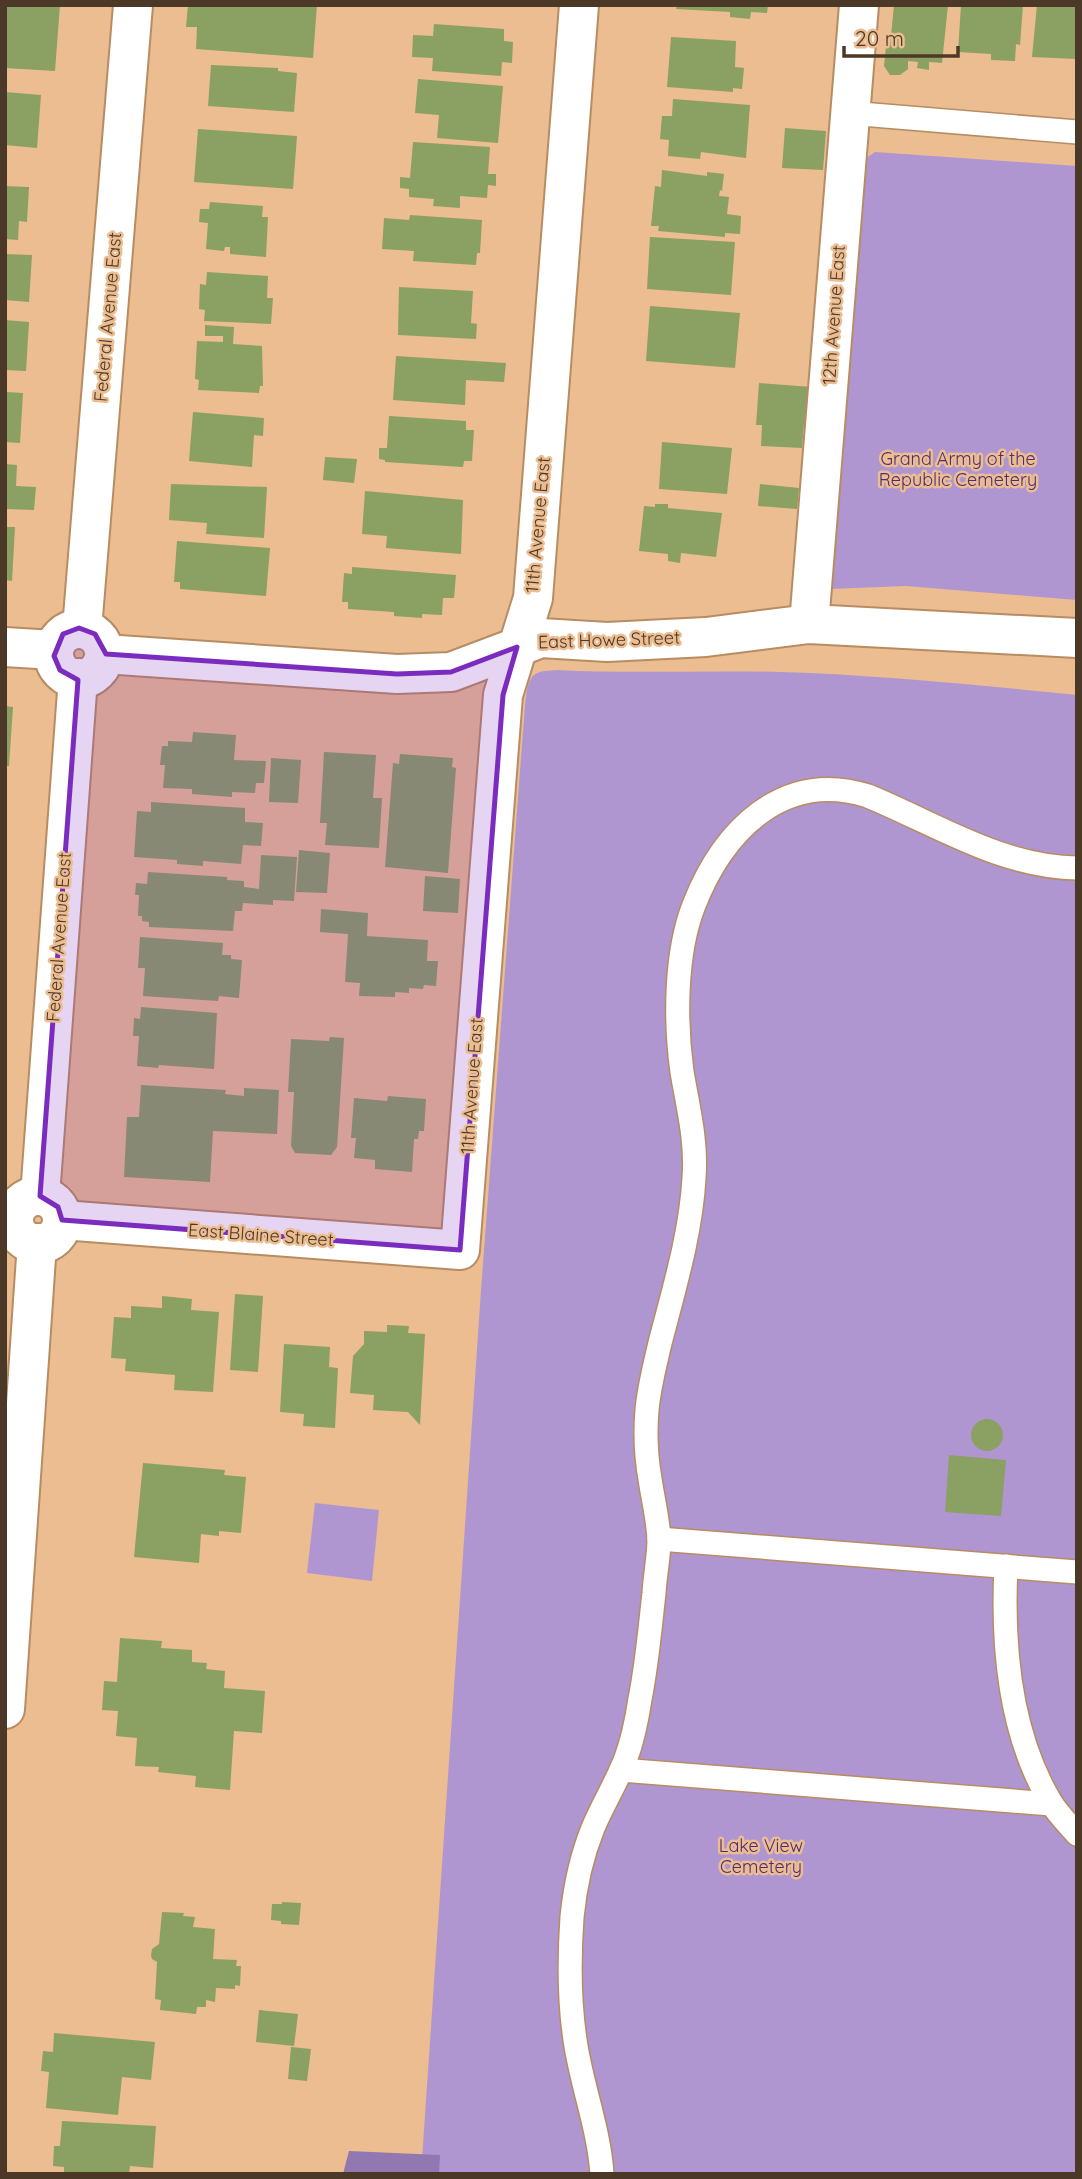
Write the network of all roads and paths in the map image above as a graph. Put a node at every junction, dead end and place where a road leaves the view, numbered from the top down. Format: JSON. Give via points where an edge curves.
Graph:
{"nodes":[{"id":1,"x":133,"y":5,"type":"edge"},
{"id":2,"x":579,"y":5,"type":"edge"},
{"id":3,"x":859,"y":5,"type":"edge"},
{"id":4,"x":849,"y":113,"type":"junction"},
{"id":5,"x":1077,"y":132,"type":"edge"},
{"id":6,"x":809,"y":624,"type":"junction"},
{"id":7,"x":1077,"y":638,"type":"edge"},
{"id":8,"x":5,"y":647,"type":"edge"},
{"id":9,"x":517,"y":647,"type":"junction"},
{"id":10,"x":79,"y":653,"type":"junction"},
{"id":11,"x":1077,"y":868,"type":"edge"},
{"id":12,"x":32,"y":1218,"type":"edge"},
{"id":13,"x":460,"y":1250,"type":"joint"},
{"id":14,"x":659,"y":1539,"type":"junction"},
{"id":15,"x":1006,"y":1566,"type":"junction"},
{"id":16,"x":1077,"y":1572,"type":"edge"},
{"id":17,"x":5,"y":1709,"type":"edge"},
{"id":18,"x":621,"y":1770,"type":"junction"},
{"id":19,"x":1051,"y":1804,"type":"junction"},
{"id":20,"x":1077,"y":1834,"type":"edge"},
{"id":21,"x":602,"y":2174,"type":"edge"}],
"edges":[{"from":1,"to":10,"type":"street","name":"Federal Avenue East"},
{"from":2,"to":9,"type":"street","name":"11th Avenue East","via":[[533,598]]},
{"from":3,"to":4,"type":"street","name":"12th Avenue East"},
{"from":4,"to":5,"type":"lane"},
{"from":4,"to":6,"type":"street","name":"12th Avenue East"},
{"from":6,"to":7,"type":"street","name":"East Howe Street"},
{"from":6,"to":9,"type":"street","name":"East Howe Street","via":[[706,637],[607,642],[541,638]]},
{"from":8,"to":10,"type":"street","name":"East Howe Street"},
{"from":9,"to":10,"type":"street","name":"East Howe Street","via":[[451,672],[397,674]]},
{"from":9,"to":13,"type":"street","name":"11th Avenue East","via":[[502,695]]},
{"from":10,"to":12,"type":"street","name":"Federal Avenue East"},
{"from":11,"to":14,"type":"lane","via":[[1010,858],[867,796],[833,788],[795,793],[771,804],[724,847],[693,906],[682,948],[679,1036],[694,1145],[694,1181],[647,1405],[647,1461]]},
{"from":12,"to":13,"type":"street","name":"East Blaine Street"},
{"from":12,"to":17,"type":"street","name":"Federal Avenue East"},
{"from":14,"to":15,"type":"lane"},
{"from":14,"to":18,"type":"lane","via":[[641,1697]]},
{"from":15,"to":16,"type":"lane"},
{"from":15,"to":19,"type":"lane","via":[[1005,1616],[1016,1716]]},
{"from":18,"to":19,"type":"lane"},
{"from":18,"to":21,"type":"lane","via":[[584,1855],[572,1928],[572,2019]]},
{"from":19,"to":20,"type":"lane"}]}
